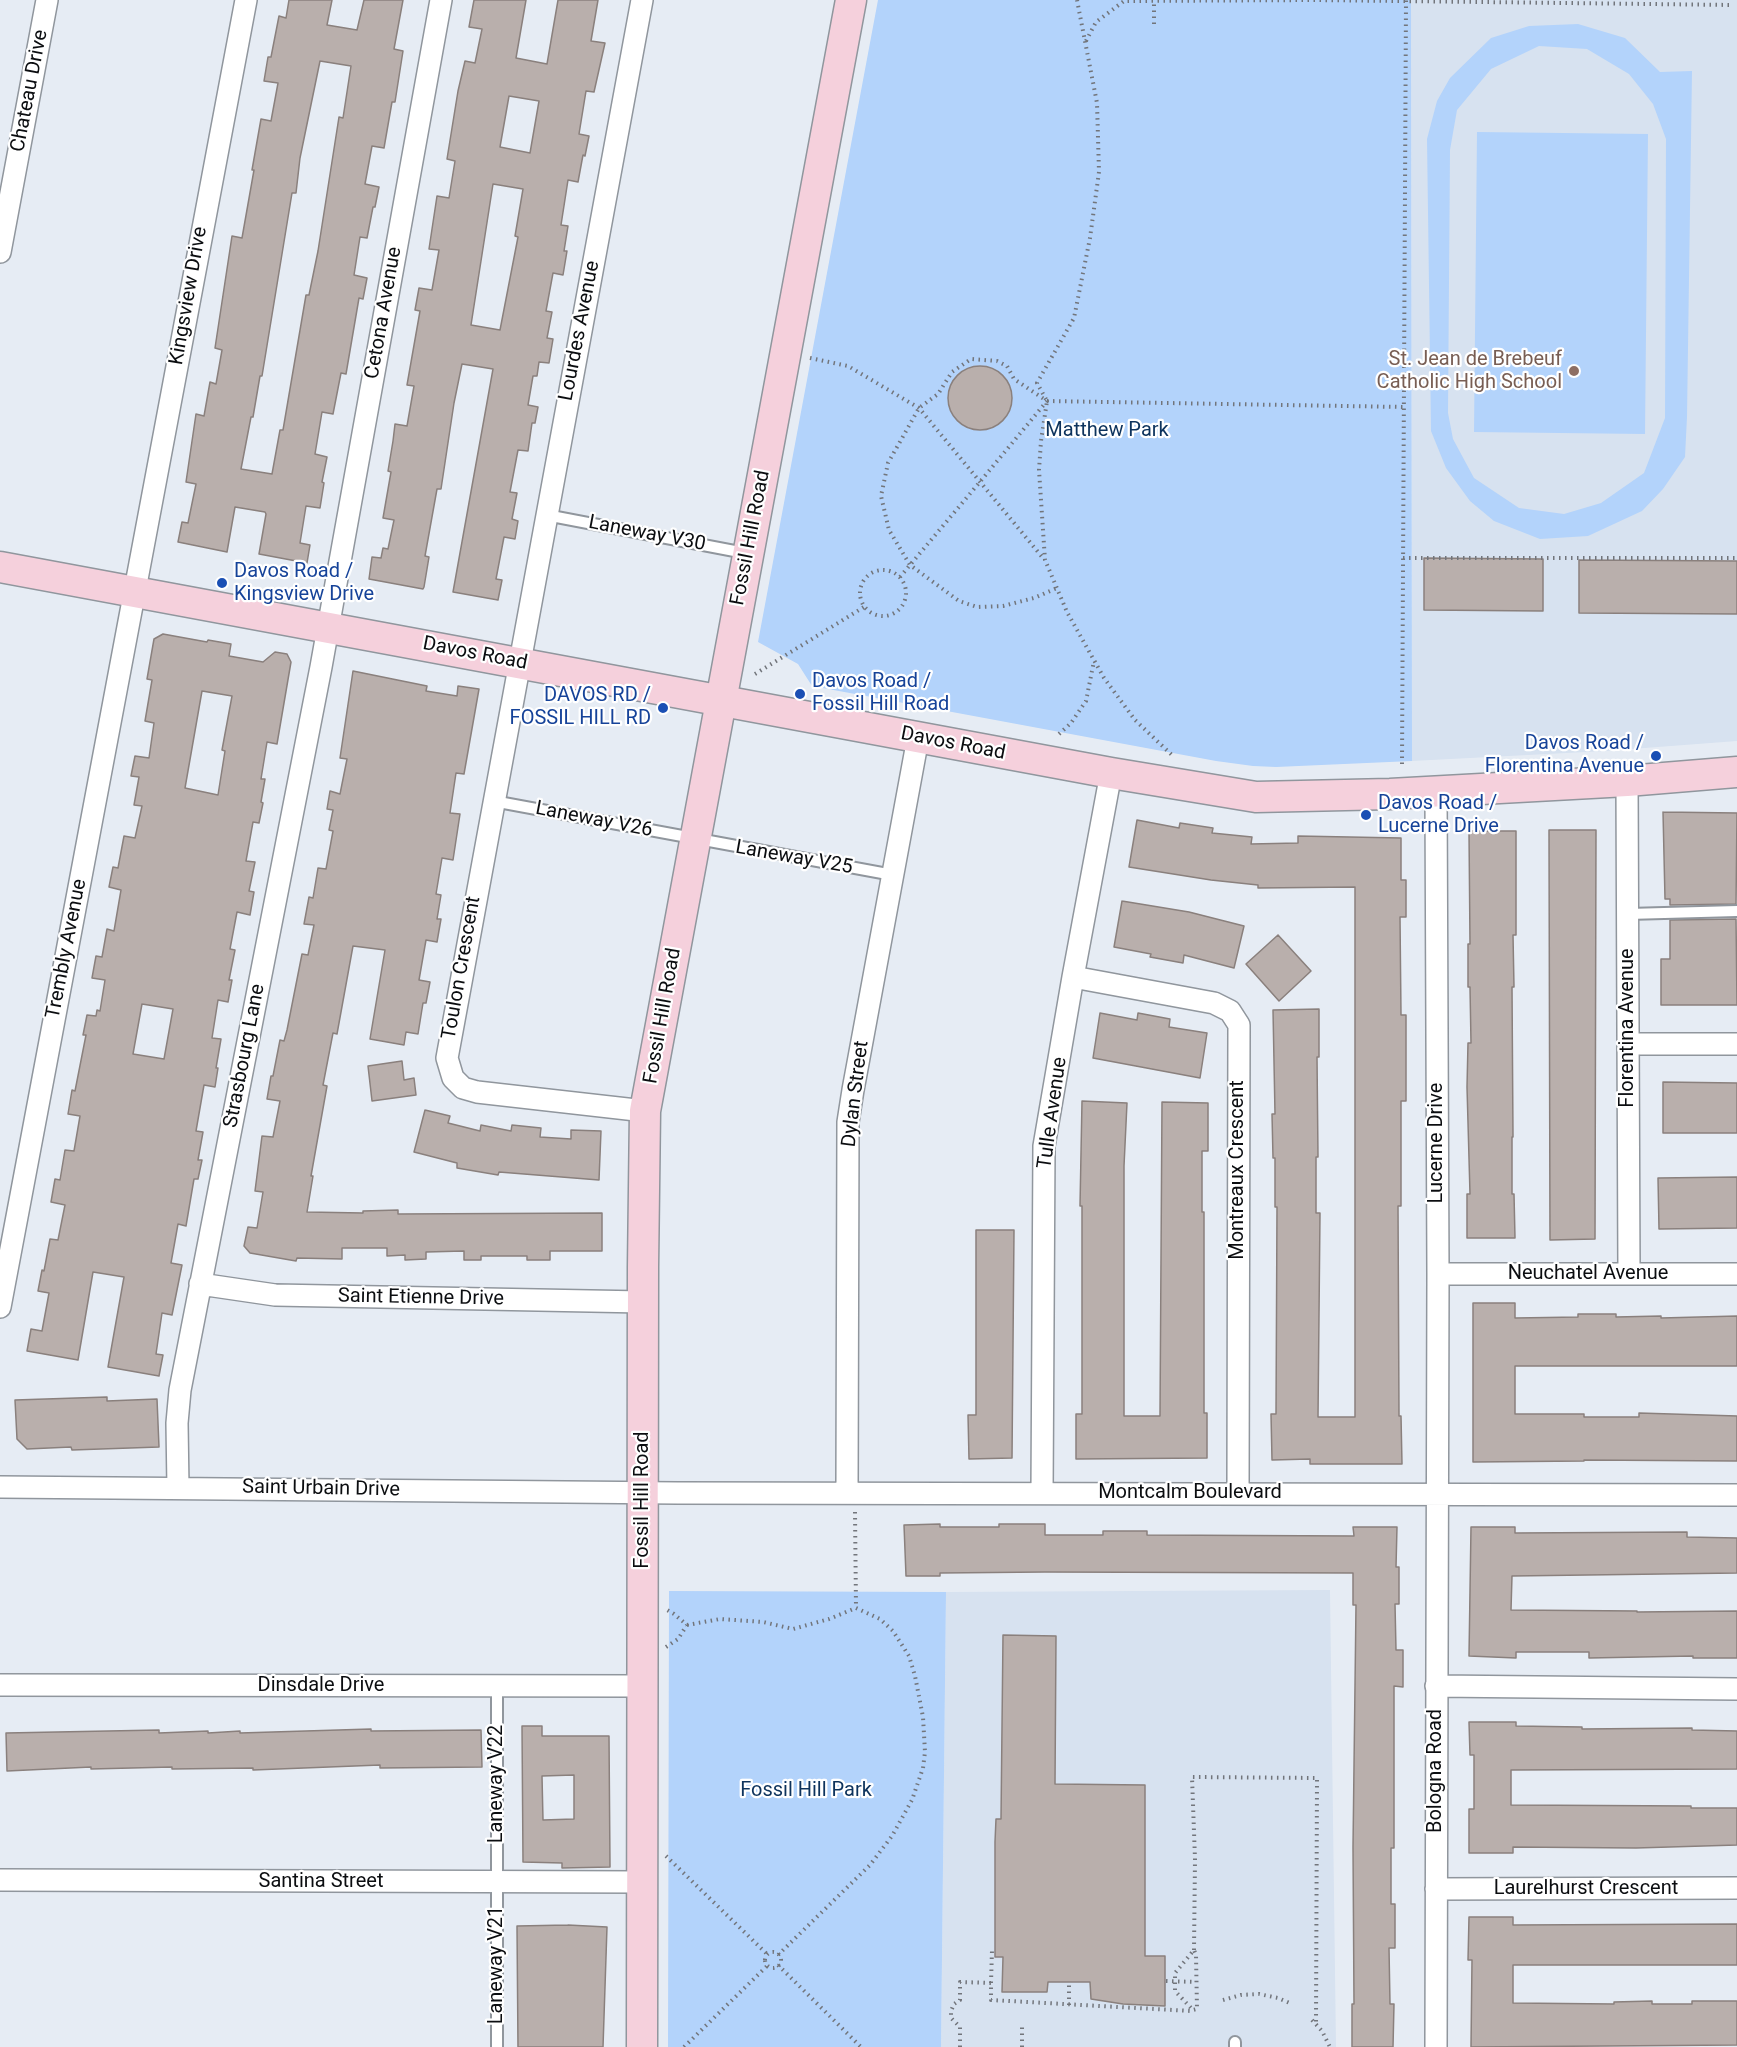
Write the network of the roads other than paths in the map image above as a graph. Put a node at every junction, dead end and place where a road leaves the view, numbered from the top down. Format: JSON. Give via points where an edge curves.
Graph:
{"nodes":[{"id":1,"x":47,"y":0,"type":"edge"},
{"id":2,"x":246,"y":0,"type":"edge"},
{"id":3,"x":441,"y":0,"type":"edge"},
{"id":4,"x":642,"y":0,"type":"edge"},
{"id":5,"x":851,"y":0,"type":"edge"},
{"id":6,"x":0,"y":252,"type":"edge"},
{"id":7,"x":546,"y":515,"type":"junction"},
{"id":8,"x":749,"y":554,"type":"junction"},
{"id":9,"x":0,"y":567,"type":"edge"},
{"id":10,"x":135,"y":592,"type":"junction"},
{"id":11,"x":328,"y":627,"type":"junction"},
{"id":12,"x":519,"y":662,"type":"junction"},
{"id":13,"x":721,"y":701,"type":"junction"},
{"id":14,"x":918,"y":738,"type":"junction"},
{"id":15,"x":1737,"y":772,"type":"edge"},
{"id":16,"x":1111,"y":773,"type":"junction"},
{"id":17,"x":1627,"y":781,"type":"junction"},
{"id":18,"x":1437,"y":792,"type":"junction"},
{"id":19,"x":493,"y":801,"type":"junction"},
{"id":20,"x":695,"y":839,"type":"junction"},
{"id":21,"x":893,"y":875,"type":"junction"},
{"id":22,"x":1737,"y":911,"type":"edge"},
{"id":23,"x":1628,"y":914,"type":"junction"},
{"id":24,"x":1073,"y":977,"type":"junction"},
{"id":25,"x":1628,"y":1044,"type":"junction"},
{"id":26,"x":1737,"y":1044,"type":"edge"},
{"id":27,"x":645,"y":1111,"type":"junction"},
{"id":28,"x":1438,"y":1274,"type":"junction"},
{"id":29,"x":1629,"y":1274,"type":"junction"},
{"id":30,"x":1737,"y":1274,"type":"edge"},
{"id":31,"x":200,"y":1284,"type":"junction"},
{"id":32,"x":643,"y":1302,"type":"junction"},
{"id":33,"x":0,"y":1307,"type":"edge"},
{"id":34,"x":0,"y":1487,"type":"edge"},
{"id":35,"x":178,"y":1488,"type":"junction"},
{"id":36,"x":643,"y":1492,"type":"junction"},
{"id":37,"x":1042,"y":1492,"type":"junction"},
{"id":38,"x":1238,"y":1493,"type":"junction"},
{"id":39,"x":1437,"y":1495,"type":"junction"},
{"id":40,"x":1737,"y":1495,"type":"edge"},
{"id":41,"x":851,"y":1501,"type":"junction"},
{"id":42,"x":0,"y":1685,"type":"edge"},
{"id":43,"x":497,"y":1686,"type":"junction"},
{"id":44,"x":642,"y":1686,"type":"junction"},
{"id":45,"x":1436,"y":1686,"type":"junction"},
{"id":46,"x":1737,"y":1689,"type":"edge"},
{"id":47,"x":0,"y":1880,"type":"edge"},
{"id":48,"x":496,"y":1882,"type":"junction"},
{"id":49,"x":642,"y":1882,"type":"junction"},
{"id":50,"x":1737,"y":1888,"type":"edge"},
{"id":51,"x":1436,"y":1889,"type":"junction"},
{"id":52,"x":497,"y":2047,"type":"edge"},
{"id":53,"x":642,"y":2047,"type":"edge"},
{"id":54,"x":1436,"y":2047,"type":"edge"}],
"edges":[{"from":1,"to":6,"type":"street","name":"Chateau Drive"},
{"from":2,"to":10,"type":"street","name":"Kingsview Drive"},
{"from":3,"to":11,"type":"street","name":"Cetona Avenue"},
{"from":4,"to":7,"type":"street","name":"Lourdes Avenue"},
{"from":5,"to":8,"type":"street","name":"Fossil Hill Road"},
{"from":7,"to":8,"type":"lane","name":"Laneway V30"},
{"from":7,"to":12,"type":"street","name":"Lourdes Avenue"},
{"from":8,"to":13,"type":"street","name":"Fossil Hill Road"},
{"from":9,"to":10,"type":"street","name":"Davos Road"},
{"from":10,"to":11,"type":"street","name":"Davos Road"},
{"from":10,"to":33,"type":"street","name":"Trembly Avenue"},
{"from":11,"to":12,"type":"street","name":"Davos Road"},
{"from":11,"to":31,"type":"street","name":"Strasbourg Lane"},
{"from":12,"to":13,"type":"street","name":"Davos Road"},
{"from":12,"to":19,"type":"street","name":"Toulon Crescent"},
{"from":13,"to":14,"type":"street","name":"Davos Road"},
{"from":13,"to":20,"type":"street","name":"Fossil Hill Road"},
{"from":14,"to":16,"type":"street","name":"Davos Road"},
{"from":14,"to":21,"type":"street","name":"Dylan Street"},
{"from":15,"to":17,"type":"street","name":"Davos Road"},
{"from":16,"to":18,"type":"street","name":"Davos Road","via":[[1256,797]]},
{"from":16,"to":24,"type":"street","name":"Tulle Avenue"},
{"from":17,"to":18,"type":"street","name":"Davos Road"},
{"from":17,"to":23,"type":"street","name":"Florentina Avenue"},
{"from":18,"to":28,"type":"street","name":"Lucerne Drive"},
{"from":19,"to":20,"type":"lane","name":"Laneway V26"},
{"from":19,"to":27,"type":"street","name":"Toulon Crescent","via":[[448,1042],[447,1058],[453,1078],[463,1088],[477,1092]]},
{"from":20,"to":21,"type":"lane","name":"Laneway V25"},
{"from":20,"to":27,"type":"street","name":"Fossil Hill Road"},
{"from":21,"to":41,"type":"street","name":"Dylan Street","via":[[849,1122]]},
{"from":22,"to":23,"type":"lane"},
{"from":23,"to":25,"type":"street","name":"Florentina Avenue"},
{"from":24,"to":37,"type":"street","name":"Tulle Avenue","via":[[1044,1146]]},
{"from":24,"to":38,"type":"street","name":"Montreaux Crescent","via":[[1214,1004],[1230,1011],[1239,1024]]},
{"from":25,"to":26,"type":"street"},
{"from":25,"to":29,"type":"street","name":"Florentina Avenue"},
{"from":27,"to":32,"type":"street","name":"Fossil Hill Road"},
{"from":28,"to":29,"type":"street","name":"Neuchatel Avenue"},
{"from":28,"to":39,"type":"street","name":"Lucerne Drive"},
{"from":29,"to":30,"type":"street","name":"Neuchatel Avenue"},
{"from":31,"to":32,"type":"street","name":"Saint Etienne Drive","via":[[275,1294]]},
{"from":31,"to":35,"type":"street","name":"Strasbourg Lane","via":[[178,1407]]},
{"from":32,"to":36,"type":"street","name":"Fossil Hill Road"},
{"from":34,"to":35,"type":"street","name":"Saint Urbain Drive"},
{"from":35,"to":36,"type":"street","name":"Saint Urbain Drive"},
{"from":36,"to":41,"type":"street","name":"Montcalm Boulevard"},
{"from":36,"to":44,"type":"street","name":"Fossil Hill Road"},
{"from":37,"to":38,"type":"street","name":"Montcalm Boulevard"},
{"from":37,"to":41,"type":"street","name":"Montcalm Boulevard"},
{"from":38,"to":39,"type":"street","name":"Montcalm Boulevard"},
{"from":39,"to":40,"type":"street","name":"Montcalm Boulevard"},
{"from":39,"to":45,"type":"street","name":"Bologna Road"},
{"from":42,"to":43,"type":"street","name":"Dinsdale Drive"},
{"from":43,"to":44,"type":"street","name":"Dinsdale Drive"},
{"from":43,"to":48,"type":"lane","name":"Laneway V22"},
{"from":44,"to":49,"type":"street","name":"Fossil Hill Road"},
{"from":45,"to":46,"type":"street"},
{"from":45,"to":51,"type":"street","name":"Bologna Road"},
{"from":47,"to":48,"type":"street","name":"Santina Street"},
{"from":48,"to":49,"type":"street","name":"Santina Street"},
{"from":48,"to":52,"type":"lane","name":"Laneway V21"},
{"from":49,"to":53,"type":"street","name":"Fossil Hill Road"},
{"from":50,"to":51,"type":"street","name":"Laurelhurst Crescent"},
{"from":51,"to":54,"type":"street","name":"Bologna Road"}]}
